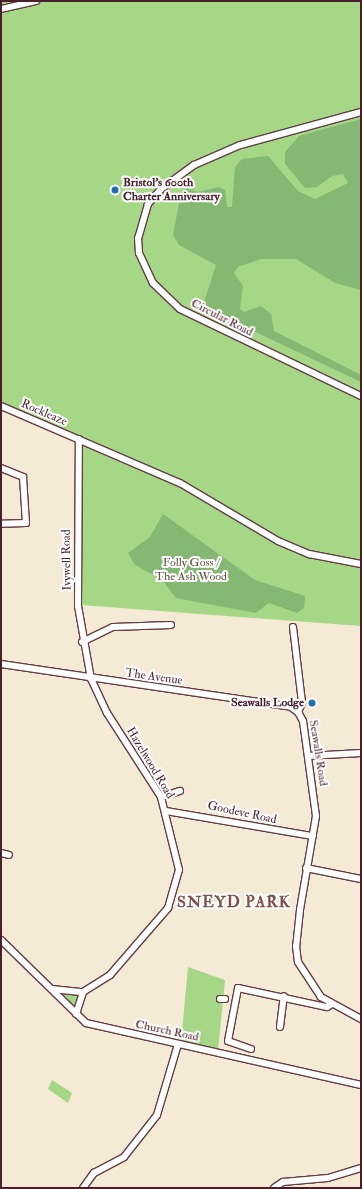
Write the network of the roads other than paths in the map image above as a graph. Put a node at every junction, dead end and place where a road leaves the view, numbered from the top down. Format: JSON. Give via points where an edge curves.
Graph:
{"nodes":[{"id":1,"x":36,"y":1,"type":"edge"},
{"id":2,"x":1,"y":9,"type":"edge"},
{"id":3,"x":361,"y":112,"type":"edge"},
{"id":4,"x":361,"y":396,"type":"edge"},
{"id":5,"x":1,"y":406,"type":"edge"},
{"id":6,"x":79,"y":439,"type":"junction"},
{"id":7,"x":1,"y":468,"type":"edge"},
{"id":8,"x":1,"y":524,"type":"edge"},
{"id":9,"x":361,"y":564,"type":"edge"},
{"id":10,"x":171,"y":625,"type":"dead end"},
{"id":11,"x":293,"y":627,"type":"dead end"},
{"id":12,"x":82,"y":642,"type":"junction"},
{"id":13,"x":1,"y":660,"type":"edge"},
{"id":14,"x":4,"y":664,"type":"edge"},
{"id":15,"x":91,"y":679,"type":"junction"},
{"id":16,"x":298,"y":712,"type":"junction"},
{"id":17,"x":358,"y":753,"type":"edge"},
{"id":18,"x":308,"y":756,"type":"junction"},
{"id":19,"x":354,"y":760,"type":"dead end"},
{"id":20,"x":180,"y":792,"type":"dead end"},
{"id":21,"x":161,"y":797,"type":"junction"},
{"id":22,"x":166,"y":811,"type":"junction"},
{"id":23,"x":313,"y":836,"type":"junction"},
{"id":24,"x":1,"y":853,"type":"edge"},
{"id":25,"x":9,"y":855,"type":"dead end"},
{"id":26,"x":306,"y":868,"type":"junction"},
{"id":27,"x":361,"y":879,"type":"edge"},
{"id":28,"x":1,"y":940,"type":"edge"},
{"id":29,"x":52,"y":989,"type":"junction"},
{"id":30,"x":83,"y":992,"type":"junction"},
{"id":31,"x":284,"y":996,"type":"junction"},
{"id":32,"x":332,"y":1004,"type":"junction"},
{"id":33,"x":76,"y":1014,"type":"junction"},
{"id":34,"x":361,"y":1019,"type":"edge"},
{"id":35,"x":280,"y":1028,"type":"dead end"},
{"id":36,"x":178,"y":1044,"type":"junction"},
{"id":37,"x":241,"y":1047,"type":"junction"},
{"id":38,"x":251,"y":1049,"type":"dead end"},
{"id":39,"x":239,"y":1057,"type":"junction"},
{"id":40,"x":361,"y":1085,"type":"edge"},
{"id":41,"x":361,"y":1168,"type":"edge"},
{"id":42,"x":83,"y":1188,"type":"edge"},
{"id":43,"x":274,"y":1188,"type":"edge"}],
"edges":[{"from":1,"to":2,"type":"street"},
{"from":3,"to":4,"type":"street","name":"Circular Road","via":[[240,145],[194,165],[161,189],[148,204],[138,238],[139,253],[153,282],[180,309]]},
{"from":5,"to":6,"type":"street","name":"Rockleaze"},
{"from":6,"to":9,"type":"street","via":[[180,483],[278,541],[328,560]]},
{"from":6,"to":12,"type":"street","name":"Ivywell Road","via":[[78,581]]},
{"from":7,"to":8,"type":"street","via":[[23,477],[26,523]]},
{"from":10,"to":12,"type":"street","via":[[113,627]]},
{"from":11,"to":16,"type":"street","name":"Seawalls Road","via":[[302,703]]},
{"from":12,"to":15,"type":"street","name":"Ivywell Road"},
{"from":13,"to":14,"type":"street","name":"The Avenue"},
{"from":14,"to":15,"type":"street","name":"The Avenue"},
{"from":15,"to":16,"type":"street","name":"The Avenue","via":[[285,706]]},
{"from":15,"to":21,"type":"street","name":"Hazelwood Road","via":[[106,713]]},
{"from":16,"to":18,"type":"street","name":"Seawalls Road"},
{"from":17,"to":18,"type":"street"},
{"from":17,"to":19,"type":"street"},
{"from":18,"to":23,"type":"street","name":"Seawalls Road","via":[[316,816]]},
{"from":20,"to":21,"type":"street"},
{"from":21,"to":22,"type":"street","name":"Hazelwood Road"},
{"from":22,"to":23,"type":"street","name":"Goodeve Road"},
{"from":22,"to":30,"type":"street","name":"Hazelwood Road","via":[[178,870],[172,900],[110,975]]},
{"from":23,"to":26,"type":"street","name":"Seawalls Road"},
{"from":24,"to":25,"type":"street"},
{"from":26,"to":27,"type":"street"},
{"from":26,"to":32,"type":"street","name":"Seawalls Road","via":[[297,955],[312,987]]},
{"from":28,"to":29,"type":"street","name":"Church Road"},
{"from":29,"to":30,"type":"street"},
{"from":29,"to":33,"type":"street","name":"Church Road"},
{"from":30,"to":33,"type":"street"},
{"from":31,"to":32,"type":"street","via":[[327,1007]]},
{"from":31,"to":35,"type":"street"},
{"from":31,"to":37,"type":"street","via":[[240,987],[235,990],[228,1041]]},
{"from":32,"to":34,"type":"street"},
{"from":33,"to":36,"type":"street","name":"Church Road","via":[[100,1028]]},
{"from":36,"to":39,"type":"street","name":"Church Road"},
{"from":36,"to":42,"type":"street","via":[[157,1114],[124,1157],[94,1173]]},
{"from":37,"to":38,"type":"street"},
{"from":37,"to":39,"type":"street"},
{"from":39,"to":40,"type":"street","name":"Church Road"},
{"from":41,"to":43,"type":"street","via":[[328,1178],[283,1182]]}]}
